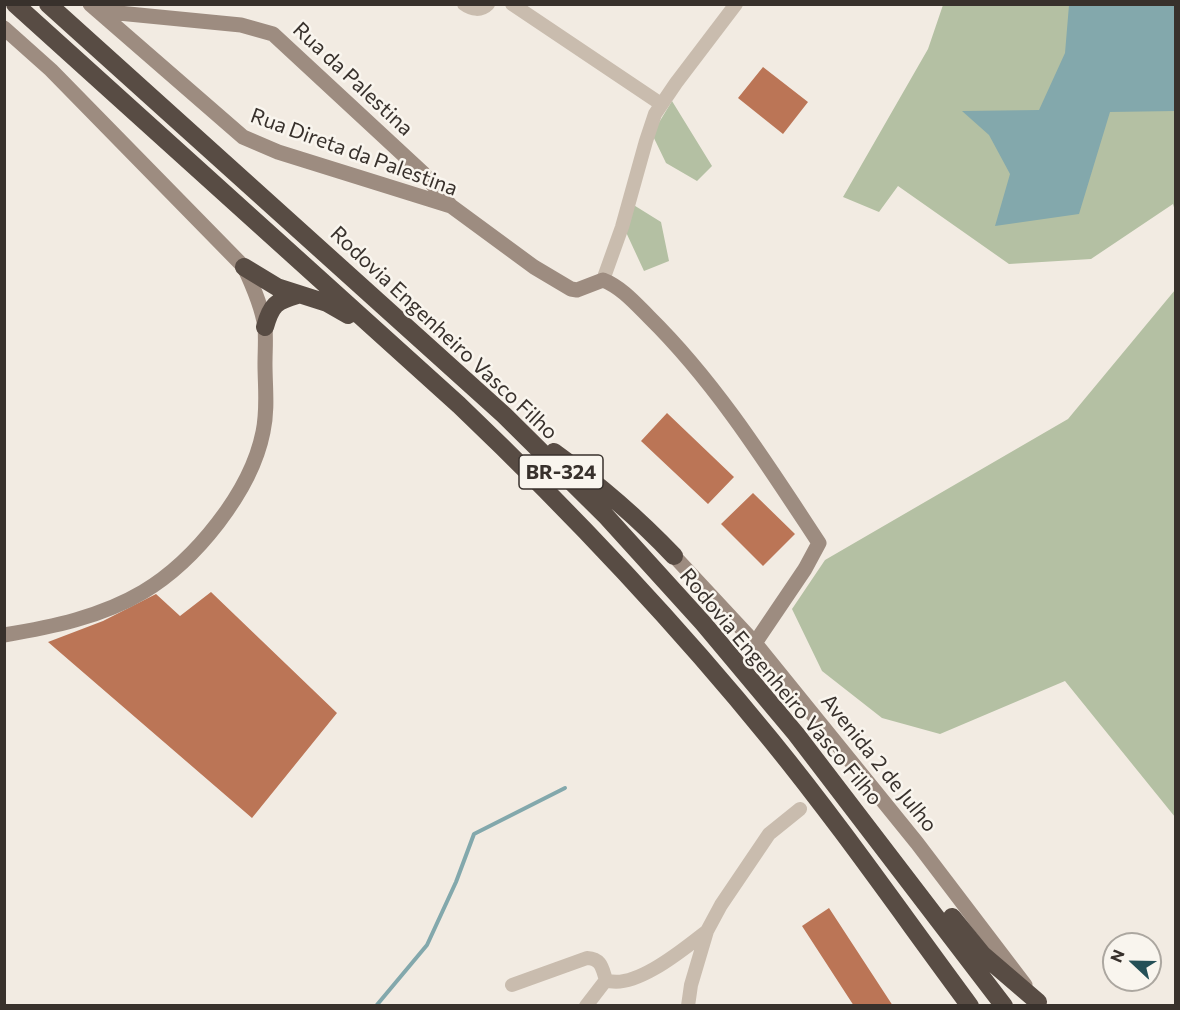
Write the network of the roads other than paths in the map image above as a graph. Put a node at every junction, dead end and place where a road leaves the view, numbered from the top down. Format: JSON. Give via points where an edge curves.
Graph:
{"nodes":[{"id":1,"x":15,"y":4,"type":"edge"},
{"id":2,"x":48,"y":4,"type":"edge"},
{"id":3,"x":464,"y":4,"type":"edge"},
{"id":4,"x":488,"y":4,"type":"edge"},
{"id":5,"x":512,"y":4,"type":"edge"},
{"id":6,"x":736,"y":4,"type":"edge"},
{"id":7,"x":96,"y":7,"type":"edge"},
{"id":8,"x":4,"y":28,"type":"edge"},
{"id":9,"x":661,"y":104,"type":"junction"},
{"id":10,"x":451,"y":206,"type":"junction"},
{"id":11,"x":244,"y":267,"type":"junction"},
{"id":12,"x":603,"y":280,"type":"junction"},
{"id":13,"x":297,"y":295,"type":"junction"},
{"id":14,"x":265,"y":327,"type":"junction"},
{"id":15,"x":441,"y":389,"type":"junction"},
{"id":16,"x":504,"y":415,"type":"junction"},
{"id":17,"x":674,"y":556,"type":"joint"},
{"id":18,"x":4,"y":635,"type":"edge"},
{"id":19,"x":754,"y":643,"type":"junction"},
{"id":20,"x":849,"y":802,"type":"junction"},
{"id":21,"x":800,"y":809,"type":"dead end"},
{"id":22,"x":707,"y":931,"type":"junction"},
{"id":23,"x":606,"y":980,"type":"junction"},
{"id":24,"x":512,"y":985,"type":"dead end"},
{"id":25,"x":1039,"y":1004,"type":"edge"},
{"id":26,"x":586,"y":1005,"type":"edge"},
{"id":27,"x":688,"y":1005,"type":"edge"},
{"id":28,"x":970,"y":1005,"type":"edge"},
{"id":29,"x":1004,"y":1005,"type":"edge"}],
"edges":[{"from":1,"to":15,"type":"highway","name":"Rodovia Engenheiro Vasco Filho","number":"BR-324"},
{"from":2,"to":16,"type":"highway","name":"Rodovia Engenheiro Vasco Filho","number":"BR-324"},
{"from":3,"to":4,"type":"street","via":[[475,9]]},
{"from":5,"to":9,"type":"street"},
{"from":6,"to":9,"type":"street"},
{"from":7,"to":10,"type":"main road","name":"Rua Direta da Palestina","via":[[243,137],[278,152]]},
{"from":7,"to":10,"type":"main road","name":"Rua da Palestina","via":[[241,25],[273,34],[423,173]]},
{"from":8,"to":11,"type":"main road","via":[[51,70]]},
{"from":9,"to":12,"type":"street","via":[[649,130],[625,219]]},
{"from":10,"to":12,"type":"main road","name":"Rua Direta da Palestina","via":[[571,289]]},
{"from":11,"to":13,"type":"highway"},
{"from":11,"to":14,"type":"main road"},
{"from":12,"to":19,"type":"main road","via":[[625,293],[706,379],[819,543]]},
{"from":13,"to":14,"type":"highway","via":[[275,304]]},
{"from":13,"to":15,"type":"highway","via":[[327,303],[351,317],[418,376]]},
{"from":14,"to":18,"type":"main road","via":[[263,433],[242,485],[209,533],[165,576],[122,603],[79,619]]},
{"from":15,"to":28,"type":"highway","name":"Rodovia Engenheiro Vasco Filho","number":"BR-324","via":[[522,465],[714,672],[810,790]]},
{"from":16,"to":17,"type":"highway","via":[[582,472],[636,517]]},
{"from":16,"to":20,"type":"highway","name":"Rodovia Engenheiro Vasco Filho","number":"BR-324","via":[[605,515],[703,623]]},
{"from":17,"to":19,"type":"main road","name":"Avenida 2 de Julho"},
{"from":19,"to":25,"type":"main road","name":"Avenida 2 de Julho","via":[[962,900]]},
{"from":20,"to":25,"type":"highway","via":[[878,825],[982,954]]},
{"from":20,"to":29,"type":"highway","name":"Rodovia Engenheiro Vasco Filho","number":"BR-324"},
{"from":21,"to":22,"type":"street","via":[[769,834]]},
{"from":22,"to":23,"type":"street","via":[[649,972],[617,983]]},
{"from":22,"to":27,"type":"street"},
{"from":23,"to":24,"type":"street","via":[[601,963],[587,958]]},
{"from":23,"to":26,"type":"street"}]}
